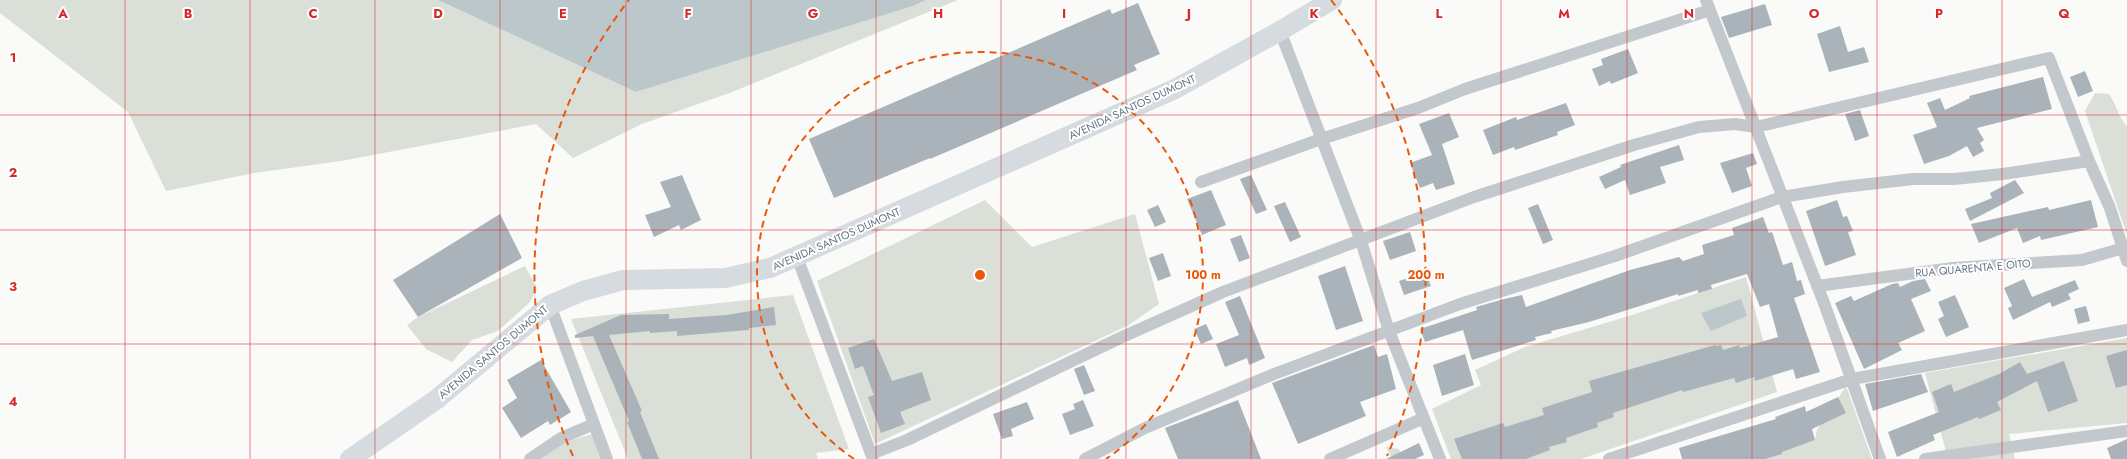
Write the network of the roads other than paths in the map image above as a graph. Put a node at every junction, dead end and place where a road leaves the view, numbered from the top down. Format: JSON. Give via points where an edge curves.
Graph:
{"nodes":[{"id":1,"x":1332,"y":0,"type":"edge"},
{"id":2,"x":1708,"y":5,"type":"edge"},
{"id":3,"x":1280,"y":31,"type":"junction"},
{"id":4,"x":1756,"y":127,"type":"junction"},
{"id":5,"x":1321,"y":139,"type":"junction"},
{"id":6,"x":2089,"y":161,"type":"junction"},
{"id":7,"x":1201,"y":182,"type":"dead end"},
{"id":8,"x":1782,"y":197,"type":"junction"},
{"id":9,"x":1361,"y":241,"type":"junction"},
{"id":10,"x":2125,"y":247,"type":"edge"},
{"id":11,"x":797,"y":256,"type":"junction"},
{"id":12,"x":2127,"y":261,"type":"edge"},
{"id":13,"x":1817,"y":286,"type":"junction"},
{"id":14,"x":550,"y":305,"type":"junction"},
{"id":15,"x":2127,"y":330,"type":"edge"},
{"id":16,"x":1390,"y":331,"type":"junction"},
{"id":17,"x":1852,"y":379,"type":"junction"},
{"id":18,"x":1424,"y":418,"type":"junction"},
{"id":19,"x":594,"y":424,"type":"junction"},
{"id":20,"x":2127,"y":431,"type":"edge"},
{"id":21,"x":872,"y":457,"type":"edge"},
{"id":22,"x":350,"y":459,"type":"edge"},
{"id":23,"x":530,"y":459,"type":"edge"},
{"id":24,"x":607,"y":459,"type":"edge"},
{"id":25,"x":1085,"y":459,"type":"edge"},
{"id":26,"x":1330,"y":459,"type":"edge"},
{"id":27,"x":1440,"y":459,"type":"edge"},
{"id":28,"x":1609,"y":459,"type":"edge"},
{"id":29,"x":1880,"y":459,"type":"edge"},
{"id":30,"x":1925,"y":459,"type":"edge"}],
"edges":[{"from":1,"to":3,"type":"main road","name":"AVENIDA SANTOS DUMONT"},
{"from":2,"to":4,"type":"street"},
{"from":2,"to":5,"type":"street","via":[[1465,89],[1418,108]]},
{"from":3,"to":5,"type":"street"},
{"from":3,"to":11,"type":"main road","name":"AVENIDA SANTOS DUMONT","via":[[1175,89]]},
{"from":4,"to":6,"type":"street","via":[[2049,58]]},
{"from":4,"to":8,"type":"street"},
{"from":4,"to":9,"type":"street","via":[[1734,124],[1699,127],[1474,197]]},
{"from":5,"to":7,"type":"street"},
{"from":5,"to":9,"type":"street"},
{"from":6,"to":8,"type":"street","via":[[2003,174],[1954,179],[1914,179]]},
{"from":6,"to":10,"type":"street"},
{"from":8,"to":13,"type":"street"},
{"from":8,"to":16,"type":"street","via":[[1615,256],[1460,304]]},
{"from":9,"to":16,"type":"street"},
{"from":9,"to":21,"type":"street","via":[[1223,292],[1120,338]]},
{"from":10,"to":12,"type":"street"},
{"from":10,"to":13,"type":"street","name":"RUA QUARENTA E OITO","via":[[2082,260],[1952,268]]},
{"from":11,"to":14,"type":"main road","name":"AVENIDA SANTOS DUMONT","via":[[770,268],[726,278],[623,280],[583,291]]},
{"from":11,"to":21,"type":"street"},
{"from":13,"to":17,"type":"street"},
{"from":14,"to":19,"type":"street"},
{"from":14,"to":22,"type":"main road","name":"AVENIDA SANTOS DUMONT","via":[[437,399]]},
{"from":15,"to":17,"type":"street"},
{"from":16,"to":18,"type":"street"},
{"from":16,"to":25,"type":"street","via":[[1274,374],[1145,428]]},
{"from":17,"to":28,"type":"street"},
{"from":17,"to":29,"type":"street"},
{"from":18,"to":26,"type":"street"},
{"from":18,"to":27,"type":"street"},
{"from":19,"to":23,"type":"street","via":[[561,438]]},
{"from":19,"to":24,"type":"street"},
{"from":20,"to":30,"type":"street"}]}
